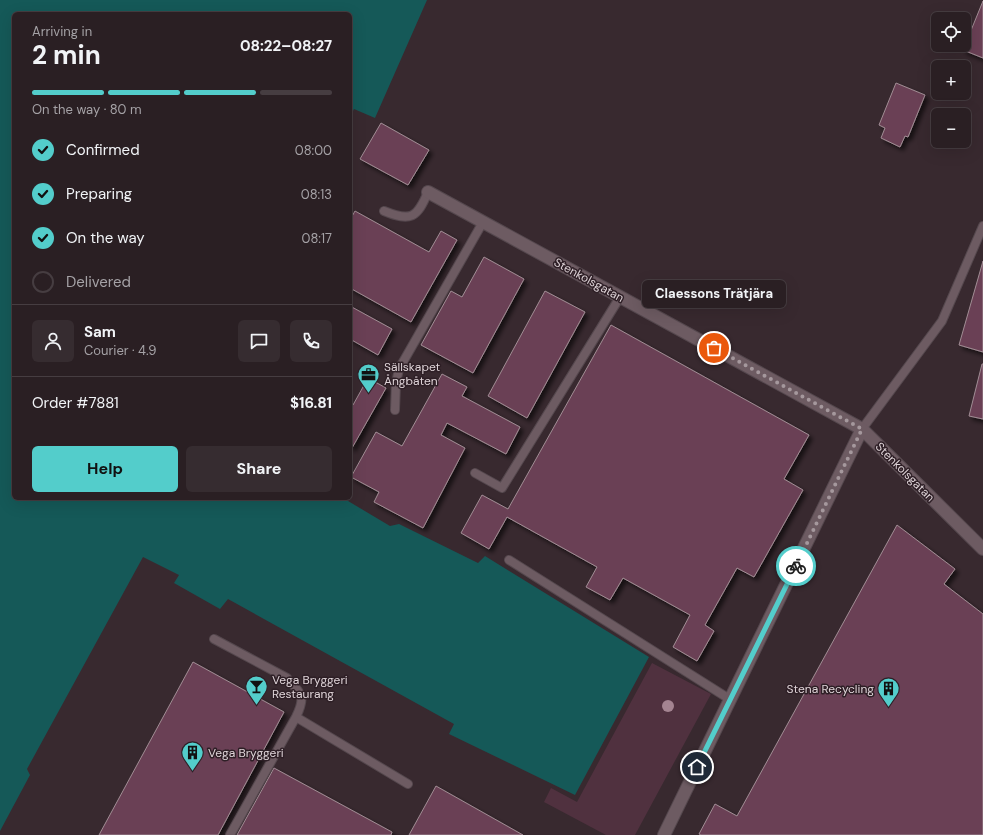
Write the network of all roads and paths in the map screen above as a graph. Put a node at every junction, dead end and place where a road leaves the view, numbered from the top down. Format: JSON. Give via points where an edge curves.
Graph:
{"nodes":[{"id":1,"x":428,"y":192,"type":"joint"},
{"id":2,"x":384,"y":211,"type":"dead end"},
{"id":3,"x":483,"y":222,"type":"junction"},
{"id":4,"x":983,"y":226,"type":"edge"},
{"id":5,"x":620,"y":297,"type":"junction"},
{"id":6,"x":395,"y":410,"type":"dead end"},
{"id":7,"x":862,"y":429,"type":"junction"},
{"id":8,"x":475,"y":473,"type":"dead end"},
{"id":9,"x":983,"y":549,"type":"edge"},
{"id":10,"x":509,"y":560,"type":"dead end"},
{"id":11,"x":214,"y":639,"type":"dead end"},
{"id":12,"x":731,"y":700,"type":"junction"},
{"id":13,"x":296,"y":717,"type":"junction"},
{"id":14,"x":408,"y":784,"type":"dead end"},
{"id":15,"x":230,"y":835,"type":"edge"},
{"id":16,"x":664,"y":835,"type":"edge"}],
"edges":[{"from":1,"to":2,"type":"lane","name":"Stenkolsgatan","via":[[421,208],[412,216],[398,216]]},
{"from":1,"to":3,"type":"street","name":"Stenkolsgatan"},
{"from":3,"to":5,"type":"street","name":"Stenkolsgatan"},
{"from":3,"to":6,"type":"lane","via":[[399,369]]},
{"from":4,"to":7,"type":"lane","via":[[942,321]]},
{"from":5,"to":7,"type":"street","name":"Stenkolsgatan"},
{"from":5,"to":8,"type":"lane","via":[[502,488]]},
{"from":7,"to":9,"type":"street","name":"Stenkolsgatan"},
{"from":7,"to":12,"type":"street"},
{"from":10,"to":12,"type":"lane"},
{"from":11,"to":13,"type":"lane","via":[[287,678],[302,697],[302,704]]},
{"from":12,"to":16,"type":"street"},
{"from":13,"to":14,"type":"lane"},
{"from":13,"to":15,"type":"lane"}]}
